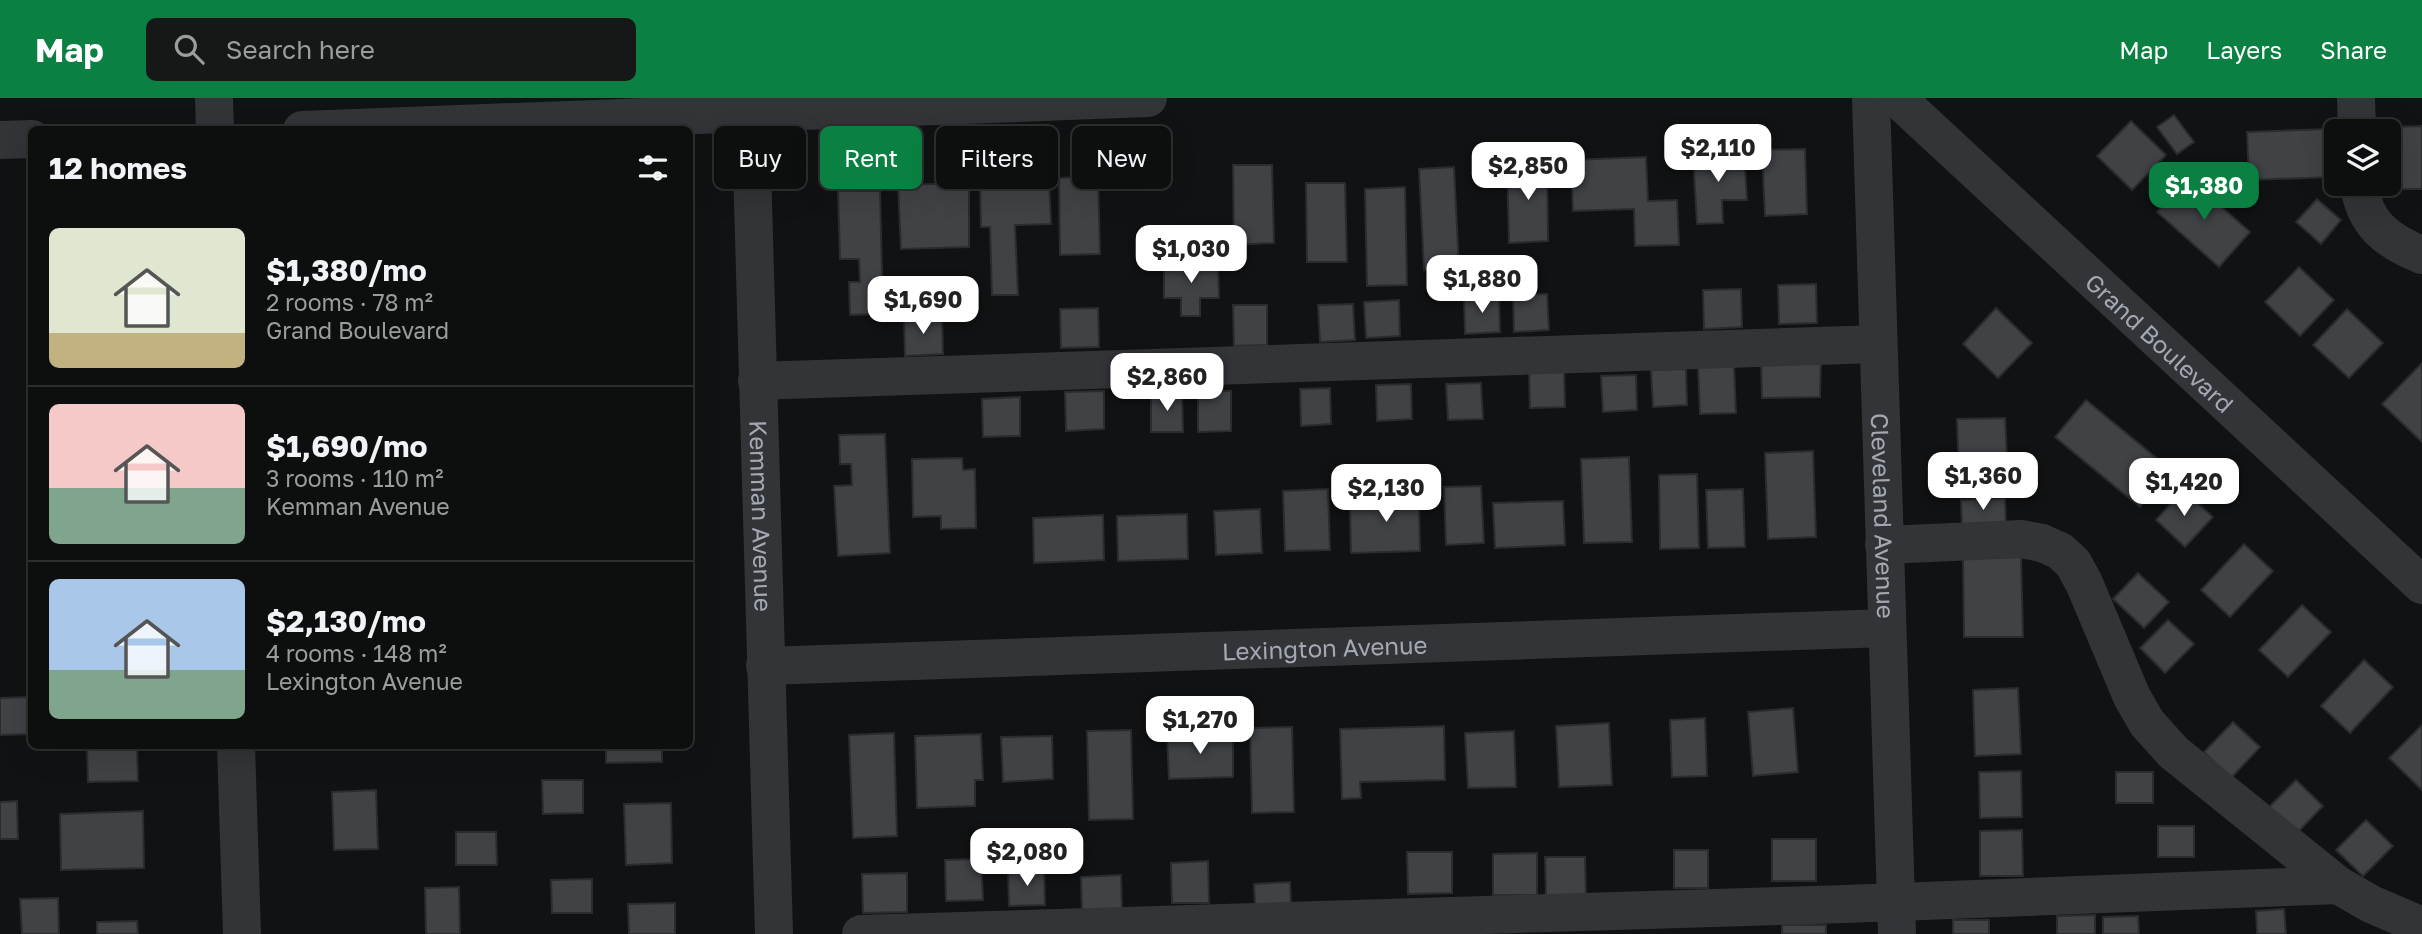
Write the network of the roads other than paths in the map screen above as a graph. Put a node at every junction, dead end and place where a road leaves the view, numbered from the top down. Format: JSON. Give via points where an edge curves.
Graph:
{"nodes":[{"id":1,"x":214,"y":98,"type":"edge"},
{"id":2,"x":1148,"y":98,"type":"edge"},
{"id":3,"x":1871,"y":98,"type":"edge"},
{"id":4,"x":1897,"y":98,"type":"edge"},
{"id":5,"x":2356,"y":98,"type":"edge"},
{"id":6,"x":750,"y":105,"type":"edge"},
{"id":7,"x":2357,"y":119,"type":"edge"},
{"id":8,"x":215,"y":126,"type":"edge"},
{"id":9,"x":374,"y":126,"type":"edge"},
{"id":10,"x":28,"y":139,"type":"edge"},
{"id":11,"x":0,"y":140,"type":"edge"},
{"id":12,"x":2362,"y":196,"type":"edge"},
{"id":13,"x":2422,"y":255,"type":"edge"},
{"id":14,"x":1878,"y":344,"type":"junction"},
{"id":15,"x":757,"y":381,"type":"junction"},
{"id":16,"x":1884,"y":545,"type":"junction"},
{"id":17,"x":2422,"y":585,"type":"edge"},
{"id":18,"x":1886,"y":628,"type":"junction"},
{"id":19,"x":765,"y":666,"type":"junction"},
{"id":20,"x":236,"y":749,"type":"edge"},
{"id":21,"x":2338,"y":885,"type":"junction"},
{"id":22,"x":1896,"y":918,"type":"edge"},
{"id":23,"x":2422,"y":926,"type":"edge"},
{"id":24,"x":242,"y":934,"type":"edge"},
{"id":25,"x":774,"y":934,"type":"edge"},
{"id":26,"x":861,"y":934,"type":"edge"}],
"edges":[{"from":1,"to":8,"type":"street"},
{"from":2,"to":6,"type":"street"},
{"from":3,"to":14,"type":"street","name":"Cleveland Avenue"},
{"from":4,"to":17,"type":"street","name":"Grand Boulevard"},
{"from":5,"to":7,"type":"street"},
{"from":6,"to":9,"type":"street"},
{"from":6,"to":15,"type":"street","name":"Kemman Avenue"},
{"from":10,"to":11,"type":"street"},
{"from":12,"to":13,"type":"street","via":[[2384,236]]},
{"from":14,"to":15,"type":"street"},
{"from":14,"to":16,"type":"street","name":"Cleveland Avenue"},
{"from":15,"to":19,"type":"street","name":"Kemman Avenue"},
{"from":16,"to":18,"type":"street","name":"Cleveland Avenue"},
{"from":16,"to":21,"type":"street","via":[[2021,539],[2060,551],[2084,583],[2147,723],[2173,752]]},
{"from":18,"to":19,"type":"street","name":"Lexington Avenue"},
{"from":18,"to":22,"type":"street","name":"Cleveland Avenue"},
{"from":19,"to":25,"type":"street","name":"Kemman Avenue"},
{"from":20,"to":24,"type":"street"},
{"from":21,"to":22,"type":"street"},
{"from":21,"to":23,"type":"street"},
{"from":22,"to":26,"type":"street"}]}
